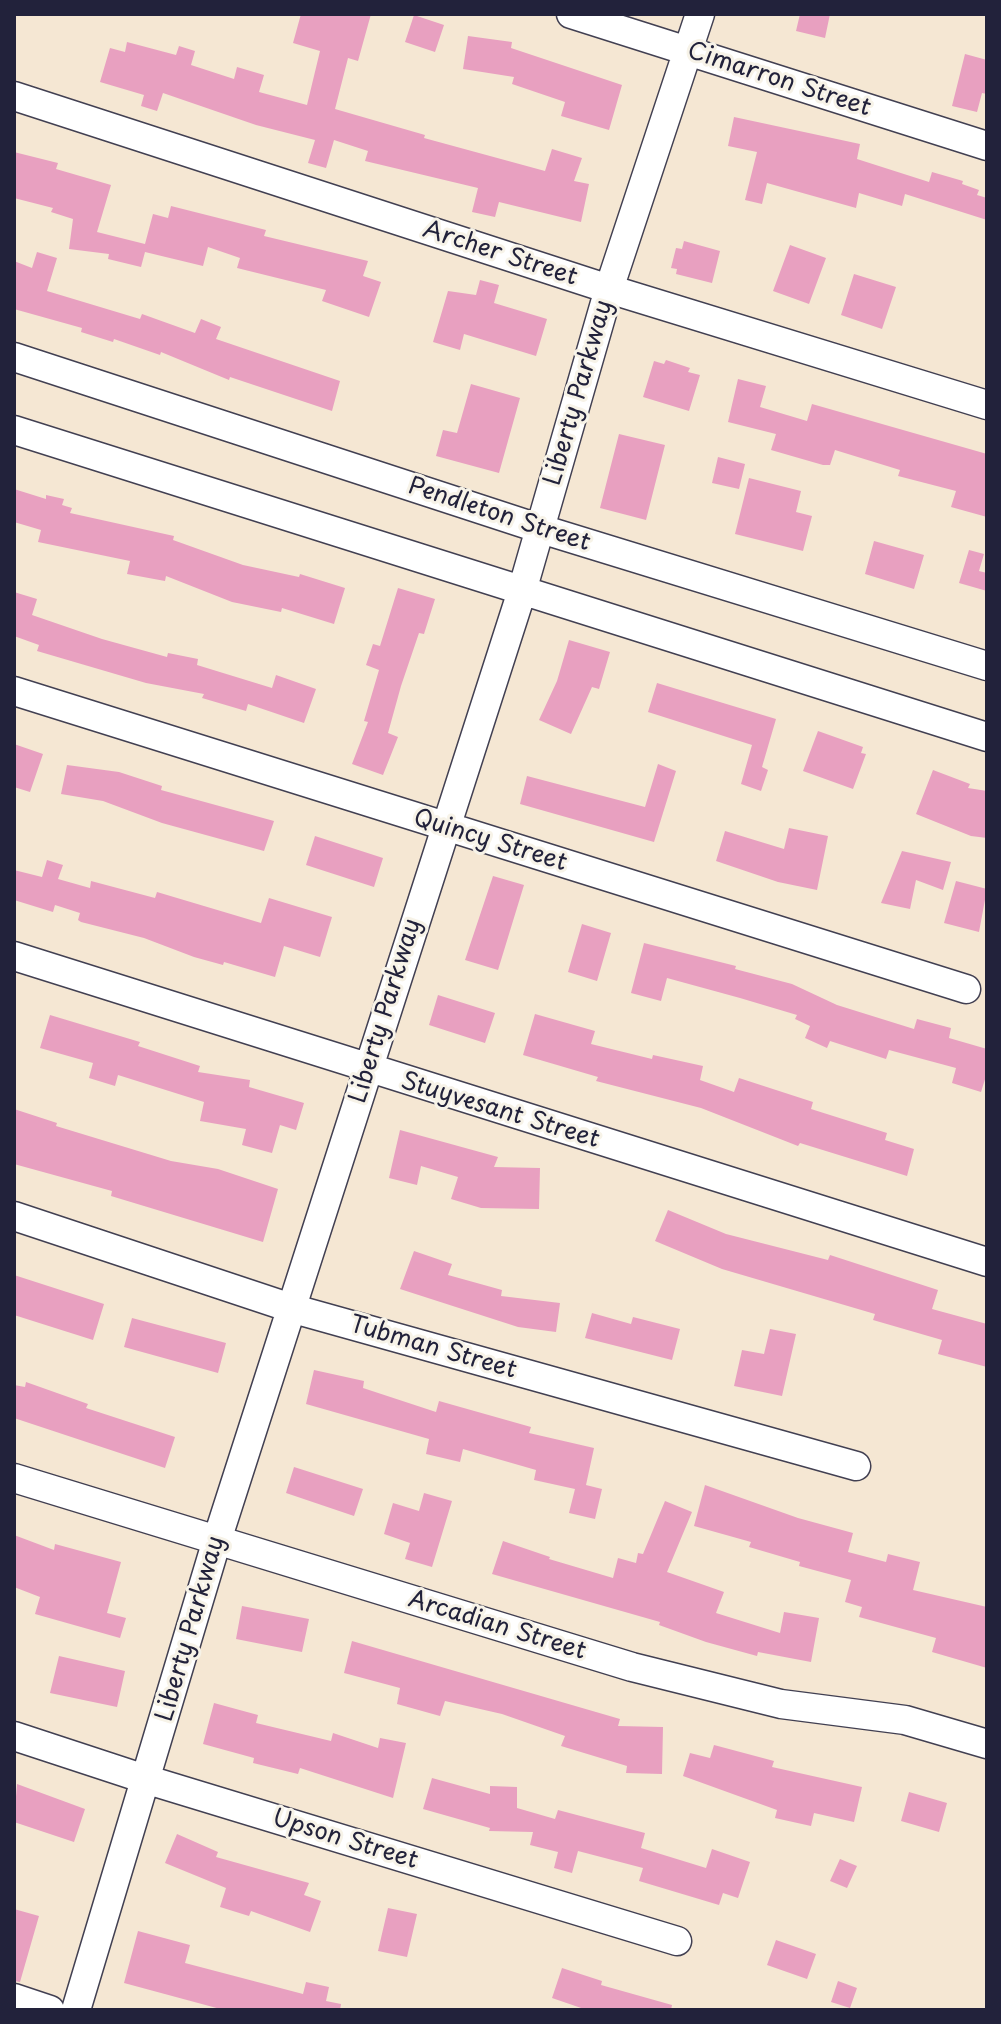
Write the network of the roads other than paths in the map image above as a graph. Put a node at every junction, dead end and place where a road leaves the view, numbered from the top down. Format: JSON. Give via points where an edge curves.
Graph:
{"nodes":[{"id":1,"x":571,"y":14,"type":"edge"},
{"id":2,"x":700,"y":14,"type":"edge"},
{"id":3,"x":689,"y":52,"type":"junction"},
{"id":4,"x":14,"y":96,"type":"edge"},
{"id":5,"x":987,"y":146,"type":"edge"},
{"id":6,"x":609,"y":289,"type":"junction"},
{"id":7,"x":14,"y":357,"type":"edge"},
{"id":8,"x":987,"y":405,"type":"edge"},
{"id":9,"x":14,"y":430,"type":"edge"},
{"id":10,"x":541,"y":529,"type":"junction"},
{"id":11,"x":522,"y":591,"type":"junction"},
{"id":12,"x":987,"y":666,"type":"edge"},
{"id":13,"x":14,"y":691,"type":"edge"},
{"id":14,"x":987,"y":737,"type":"edge"},
{"id":15,"x":444,"y":827,"type":"junction"},
{"id":16,"x":14,"y":956,"type":"edge"},
{"id":17,"x":966,"y":989,"type":"dead end"},
{"id":18,"x":368,"y":1069,"type":"junction"},
{"id":19,"x":14,"y":1216,"type":"edge"},
{"id":20,"x":987,"y":1262,"type":"edge"},
{"id":21,"x":294,"y":1309,"type":"junction"},
{"id":22,"x":856,"y":1466,"type":"dead end"},
{"id":23,"x":14,"y":1478,"type":"edge"},
{"id":24,"x":217,"y":1540,"type":"junction"},
{"id":25,"x":14,"y":1736,"type":"edge"},
{"id":26,"x":987,"y":1744,"type":"edge"},
{"id":27,"x":148,"y":1780,"type":"junction"},
{"id":28,"x":677,"y":1941,"type":"dead end"},
{"id":29,"x":14,"y":1998,"type":"edge"},
{"id":30,"x":50,"y":2010,"type":"edge"},
{"id":31,"x":76,"y":2010,"type":"edge"}],
"edges":[{"from":1,"to":3,"type":"street","name":"Cimarron Street"},
{"from":2,"to":3,"type":"street","name":"Liberty Parkway"},
{"from":3,"to":5,"type":"street","name":"Cimarron Street"},
{"from":3,"to":6,"type":"street","name":"Liberty Parkway"},
{"from":4,"to":6,"type":"street","name":"Archer Street"},
{"from":6,"to":8,"type":"street","name":"Archer Street"},
{"from":6,"to":10,"type":"street","name":"Liberty Parkway"},
{"from":7,"to":10,"type":"street","name":"Pendleton Street"},
{"from":9,"to":11,"type":"street"},
{"from":10,"to":11,"type":"street","name":"Liberty Parkway"},
{"from":10,"to":12,"type":"street","name":"Pendleton Street"},
{"from":11,"to":14,"type":"street"},
{"from":11,"to":15,"type":"street","name":"Liberty Parkway"},
{"from":13,"to":15,"type":"street","name":"Quincy Street"},
{"from":15,"to":17,"type":"street","name":"Quincy Street"},
{"from":15,"to":18,"type":"street","name":"Liberty Parkway"},
{"from":16,"to":18,"type":"street","name":"Stuyvesant Street"},
{"from":18,"to":20,"type":"street","name":"Stuyvesant Street"},
{"from":18,"to":21,"type":"street","name":"Liberty Parkway"},
{"from":19,"to":21,"type":"street","name":"Tubman Street"},
{"from":21,"to":22,"type":"street","name":"Tubman Street"},
{"from":21,"to":24,"type":"street","name":"Liberty Parkway"},
{"from":23,"to":24,"type":"street","name":"Arcadian Street"},
{"from":24,"to":26,"type":"street","name":"Arcadian Street","via":[[646,1671],[781,1704],[905,1720]]},
{"from":24,"to":27,"type":"street","name":"Liberty Parkway"},
{"from":25,"to":27,"type":"street","name":"Upson Street"},
{"from":27,"to":28,"type":"street","name":"Upson Street"},
{"from":27,"to":31,"type":"street","name":"Liberty Parkway"},
{"from":29,"to":30,"type":"street"}]}
